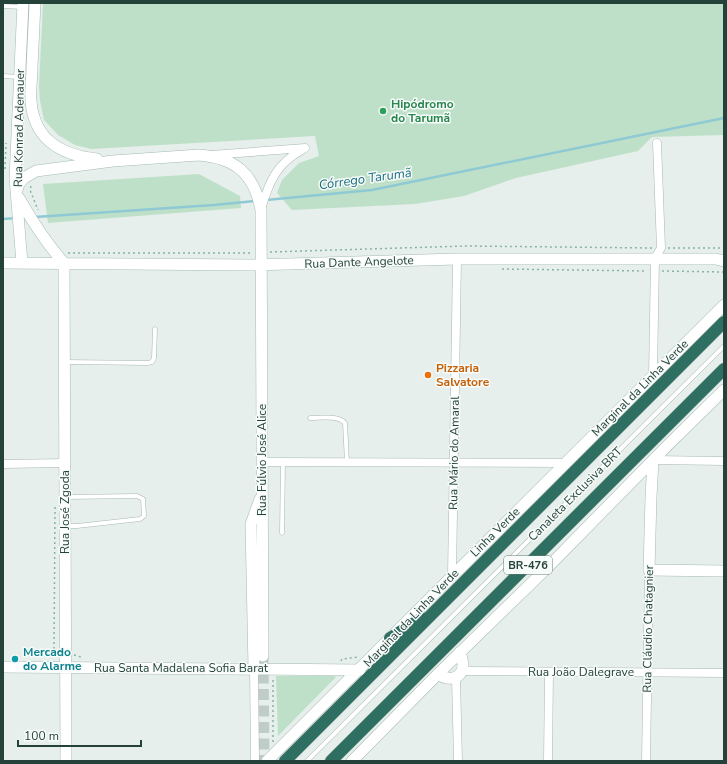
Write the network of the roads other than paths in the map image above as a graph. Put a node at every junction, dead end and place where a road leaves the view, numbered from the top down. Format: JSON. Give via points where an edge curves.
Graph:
{"nodes":[{"id":1,"x":35,"y":3,"type":"edge"},
{"id":2,"x":23,"y":5,"type":"edge"},
{"id":3,"x":3,"y":6,"type":"edge"},
{"id":4,"x":3,"y":76,"type":"edge"},
{"id":5,"x":19,"y":77,"type":"junction"},
{"id":6,"x":657,"y":143,"type":"dead end"},
{"id":7,"x":199,"y":155,"type":"junction"},
{"id":8,"x":113,"y":161,"type":"junction"},
{"id":9,"x":17,"y":192,"type":"junction"},
{"id":10,"x":262,"y":195,"type":"junction"},
{"id":11,"x":22,"y":209,"type":"junction"},
{"id":12,"x":654,"y":253,"type":"junction"},
{"id":13,"x":458,"y":259,"type":"junction"},
{"id":14,"x":721,"y":259,"type":"edge"},
{"id":15,"x":3,"y":263,"type":"edge"},
{"id":16,"x":22,"y":263,"type":"junction"},
{"id":17,"x":64,"y":263,"type":"junction"},
{"id":18,"x":262,"y":264,"type":"junction"},
{"id":19,"x":724,"y":304,"type":"edge"},
{"id":20,"x":724,"y":322,"type":"edge"},
{"id":21,"x":155,"y":329,"type":"dead end"},
{"id":22,"x":724,"y":346,"type":"edge"},
{"id":23,"x":64,"y":362,"type":"junction"},
{"id":24,"x":724,"y":369,"type":"edge"},
{"id":25,"x":653,"y":376,"type":"junction"},
{"id":26,"x":724,"y":390,"type":"edge"},
{"id":27,"x":310,"y":418,"type":"dead end"},
{"id":28,"x":667,"y":446,"type":"junction"},
{"id":29,"x":653,"y":460,"type":"junction"},
{"id":30,"x":677,"y":460,"type":"junction"},
{"id":31,"x":724,"y":461,"type":"edge"},
{"id":32,"x":262,"y":462,"type":"junction"},
{"id":33,"x":283,"y":462,"type":"junction"},
{"id":34,"x":347,"y":462,"type":"junction"},
{"id":35,"x":454,"y":462,"type":"junction"},
{"id":36,"x":65,"y":463,"type":"junction"},
{"id":37,"x":565,"y":463,"type":"junction"},
{"id":38,"x":3,"y":464,"type":"edge"},
{"id":39,"x":635,"y":480,"type":"junction"},
{"id":40,"x":262,"y":493,"type":"junction"},
{"id":41,"x":651,"y":496,"type":"junction"},
{"id":42,"x":65,"y":497,"type":"junction"},
{"id":43,"x":65,"y":526,"type":"junction"},
{"id":44,"x":282,"y":533,"type":"dead end"},
{"id":45,"x":649,"y":570,"type":"junction"},
{"id":46,"x":724,"y":571,"type":"edge"},
{"id":47,"x":452,"y":575,"type":"junction"},
{"id":48,"x":440,"y":607,"type":"junction"},
{"id":49,"x":390,"y":638,"type":"junction"},
{"id":50,"x":460,"y":652,"type":"junction"},
{"id":51,"x":263,"y":656,"type":"tunnel mouth"},
{"id":52,"x":3,"y":667,"type":"edge"},
{"id":53,"x":66,"y":667,"type":"junction"},
{"id":54,"x":254,"y":669,"type":"junction"},
{"id":55,"x":360,"y":670,"type":"junction"},
{"id":56,"x":272,"y":672,"type":"junction"},
{"id":57,"x":549,"y":672,"type":"junction"},
{"id":58,"x":648,"y":672,"type":"junction"},
{"id":59,"x":724,"y":673,"type":"edge"},
{"id":60,"x":438,"y":674,"type":"junction"},
{"id":61,"x":459,"y":674,"type":"junction"},
{"id":62,"x":66,"y":761,"type":"edge"},
{"id":63,"x":255,"y":761,"type":"edge"},
{"id":64,"x":267,"y":761,"type":"edge"},
{"id":65,"x":285,"y":761,"type":"edge"},
{"id":66,"x":307,"y":761,"type":"edge"},
{"id":67,"x":331,"y":761,"type":"edge"},
{"id":68,"x":352,"y":761,"type":"edge"},
{"id":69,"x":458,"y":761,"type":"edge"},
{"id":70,"x":548,"y":761,"type":"edge"},
{"id":71,"x":646,"y":761,"type":"edge"}],
"edges":[{"from":1,"to":8,"type":"main road","name":"Rua Konrad Adenauer","via":[[31,99],[37,125],[43,135],[59,149],[84,158]]},
{"from":2,"to":3,"type":"lane"},
{"from":2,"to":5,"type":"main road","name":"Rua Konrad Adenauer"},
{"from":4,"to":5,"type":"lane"},
{"from":5,"to":9,"type":"main road","name":"Rua Konrad Adenauer","via":[[15,166]]},
{"from":6,"to":12,"type":"street","via":[[661,248]]},
{"from":7,"to":8,"type":"main road","name":"Rua Fúlvio José Alice"},
{"from":7,"to":10,"type":"main road","name":"Rua Fúlvio José Alice","via":[[221,159],[238,167]]},
{"from":7,"to":10,"type":"street","via":[[305,148],[279,167]]},
{"from":8,"to":9,"type":"main road","via":[[36,171],[24,178]]},
{"from":9,"to":11,"type":"main road","name":"Rua Konrad Adenauer"},
{"from":10,"to":18,"type":"main road","name":"Rua Fúlvio José Alice"},
{"from":11,"to":16,"type":"main road"},
{"from":11,"to":17,"type":"main road","name":"Rua Konrad Adenauer"},
{"from":12,"to":13,"type":"main road","name":"Rua Dante Angelote"},
{"from":12,"to":14,"type":"main road","name":"Rua Dante Angelote"},
{"from":12,"to":25,"type":"street"},
{"from":13,"to":18,"type":"main road","name":"Rua Dante Angelote"},
{"from":13,"to":35,"type":"street","name":"Rua Mário do Amaral"},
{"from":15,"to":16,"type":"main road","name":"Rua Dante Angelote"},
{"from":16,"to":17,"type":"main road","name":"Rua Dante Angelote"},
{"from":17,"to":18,"type":"main road","name":"Rua Dante Angelote"},
{"from":17,"to":23,"type":"main road","name":"Rua José Zgoda"},
{"from":18,"to":32,"type":"main road","name":"Rua Fúlvio José Alice"},
{"from":19,"to":25,"type":"main road","name":"Marginal da Linha Verde"},
{"from":20,"to":48,"type":"highway","name":"Linha Verde","number":"BR-476"},
{"from":21,"to":23,"type":"lane","via":[[152,362]]},
{"from":22,"to":66,"type":"lane","name":"Canaleta Exclusiva BRT"},
{"from":23,"to":36,"type":"main road","name":"Rua José Zgoda"},
{"from":24,"to":67,"type":"highway","number":"BR-476"},
{"from":25,"to":37,"type":"main road","name":"Marginal da Linha Verde"},
{"from":26,"to":28,"type":"main road"},
{"from":27,"to":34,"type":"lane","via":[[338,418],[345,423]]},
{"from":28,"to":29,"type":"main road"},
{"from":28,"to":30,"type":"street"},
{"from":29,"to":30,"type":"street"},
{"from":29,"to":39,"type":"main road"},
{"from":29,"to":41,"type":"main road","name":"Rua Cláudio Chatagnier"},
{"from":30,"to":31,"type":"street"},
{"from":32,"to":33,"type":"street"},
{"from":32,"to":40,"type":"main road","name":"Rua Fúlvio José Alice"},
{"from":33,"to":34,"type":"street"},
{"from":33,"to":44,"type":"lane"},
{"from":34,"to":35,"type":"street"},
{"from":35,"to":37,"type":"street"},
{"from":35,"to":47,"type":"street","name":"Rua Mário do Amaral"},
{"from":36,"to":38,"type":"street"},
{"from":36,"to":42,"type":"main road","name":"Rua José Zgoda"},
{"from":37,"to":47,"type":"main road","name":"Marginal da Linha Verde"},
{"from":39,"to":41,"type":"main road","via":[[644,484]]},
{"from":39,"to":50,"type":"main road"},
{"from":40,"to":51,"type":"main road","name":"Rua Fúlvio José Alice"},
{"from":40,"to":54,"type":"main road","via":[[251,524]]},
{"from":40,"to":56,"type":"main road","via":[[270,522]]},
{"from":41,"to":45,"type":"main road","name":"Rua Cláudio Chatagnier"},
{"from":42,"to":43,"type":"main road","name":"Rua José Zgoda"},
{"from":42,"to":43,"type":"lane","via":[[137,496],[143,499],[144,516],[140,519]]},
{"from":43,"to":53,"type":"main road","name":"Rua José Zgoda"},
{"from":45,"to":46,"type":"main road"},
{"from":45,"to":58,"type":"street","name":"Rua Cláudio Chatagnier"},
{"from":47,"to":49,"type":"main road","name":"Marginal da Linha Verde"},
{"from":48,"to":49,"type":"highway"},
{"from":48,"to":65,"type":"highway","name":"Linha Verde","number":"BR-476"},
{"from":49,"to":55,"type":"main road","name":"Marginal da Linha Verde"},
{"from":50,"to":60,"type":"main road"},
{"from":50,"to":61,"type":"main road","via":[[463,665]]},
{"from":52,"to":53,"type":"main road","name":"Rua Santa Madalena Sofia Barat"},
{"from":53,"to":54,"type":"main road","name":"Rua Santa Madalena Sofia Barat"},
{"from":53,"to":62,"type":"main road","name":"Rua José Zgoda"},
{"from":54,"to":56,"type":"main road","name":"Rua Santa Madalena Sofia Barat"},
{"from":54,"to":63,"type":"street"},
{"from":55,"to":56,"type":"main road","name":"Rua Santa Madalena Sofia Barat"},
{"from":55,"to":64,"type":"main road","name":"Marginal da Linha Verde"},
{"from":57,"to":58,"type":"street","name":"Rua João Dalegrave"},
{"from":57,"to":61,"type":"street","name":"Rua João Dalegrave"},
{"from":57,"to":70,"type":"street"},
{"from":58,"to":59,"type":"street","name":"Rua João Dalegrave"},
{"from":58,"to":71,"type":"street","name":"Rua Cláudio Chatagnier"},
{"from":60,"to":61,"type":"main road","via":[[446,678]]},
{"from":60,"to":68,"type":"main road"},
{"from":61,"to":69,"type":"street"}]}
